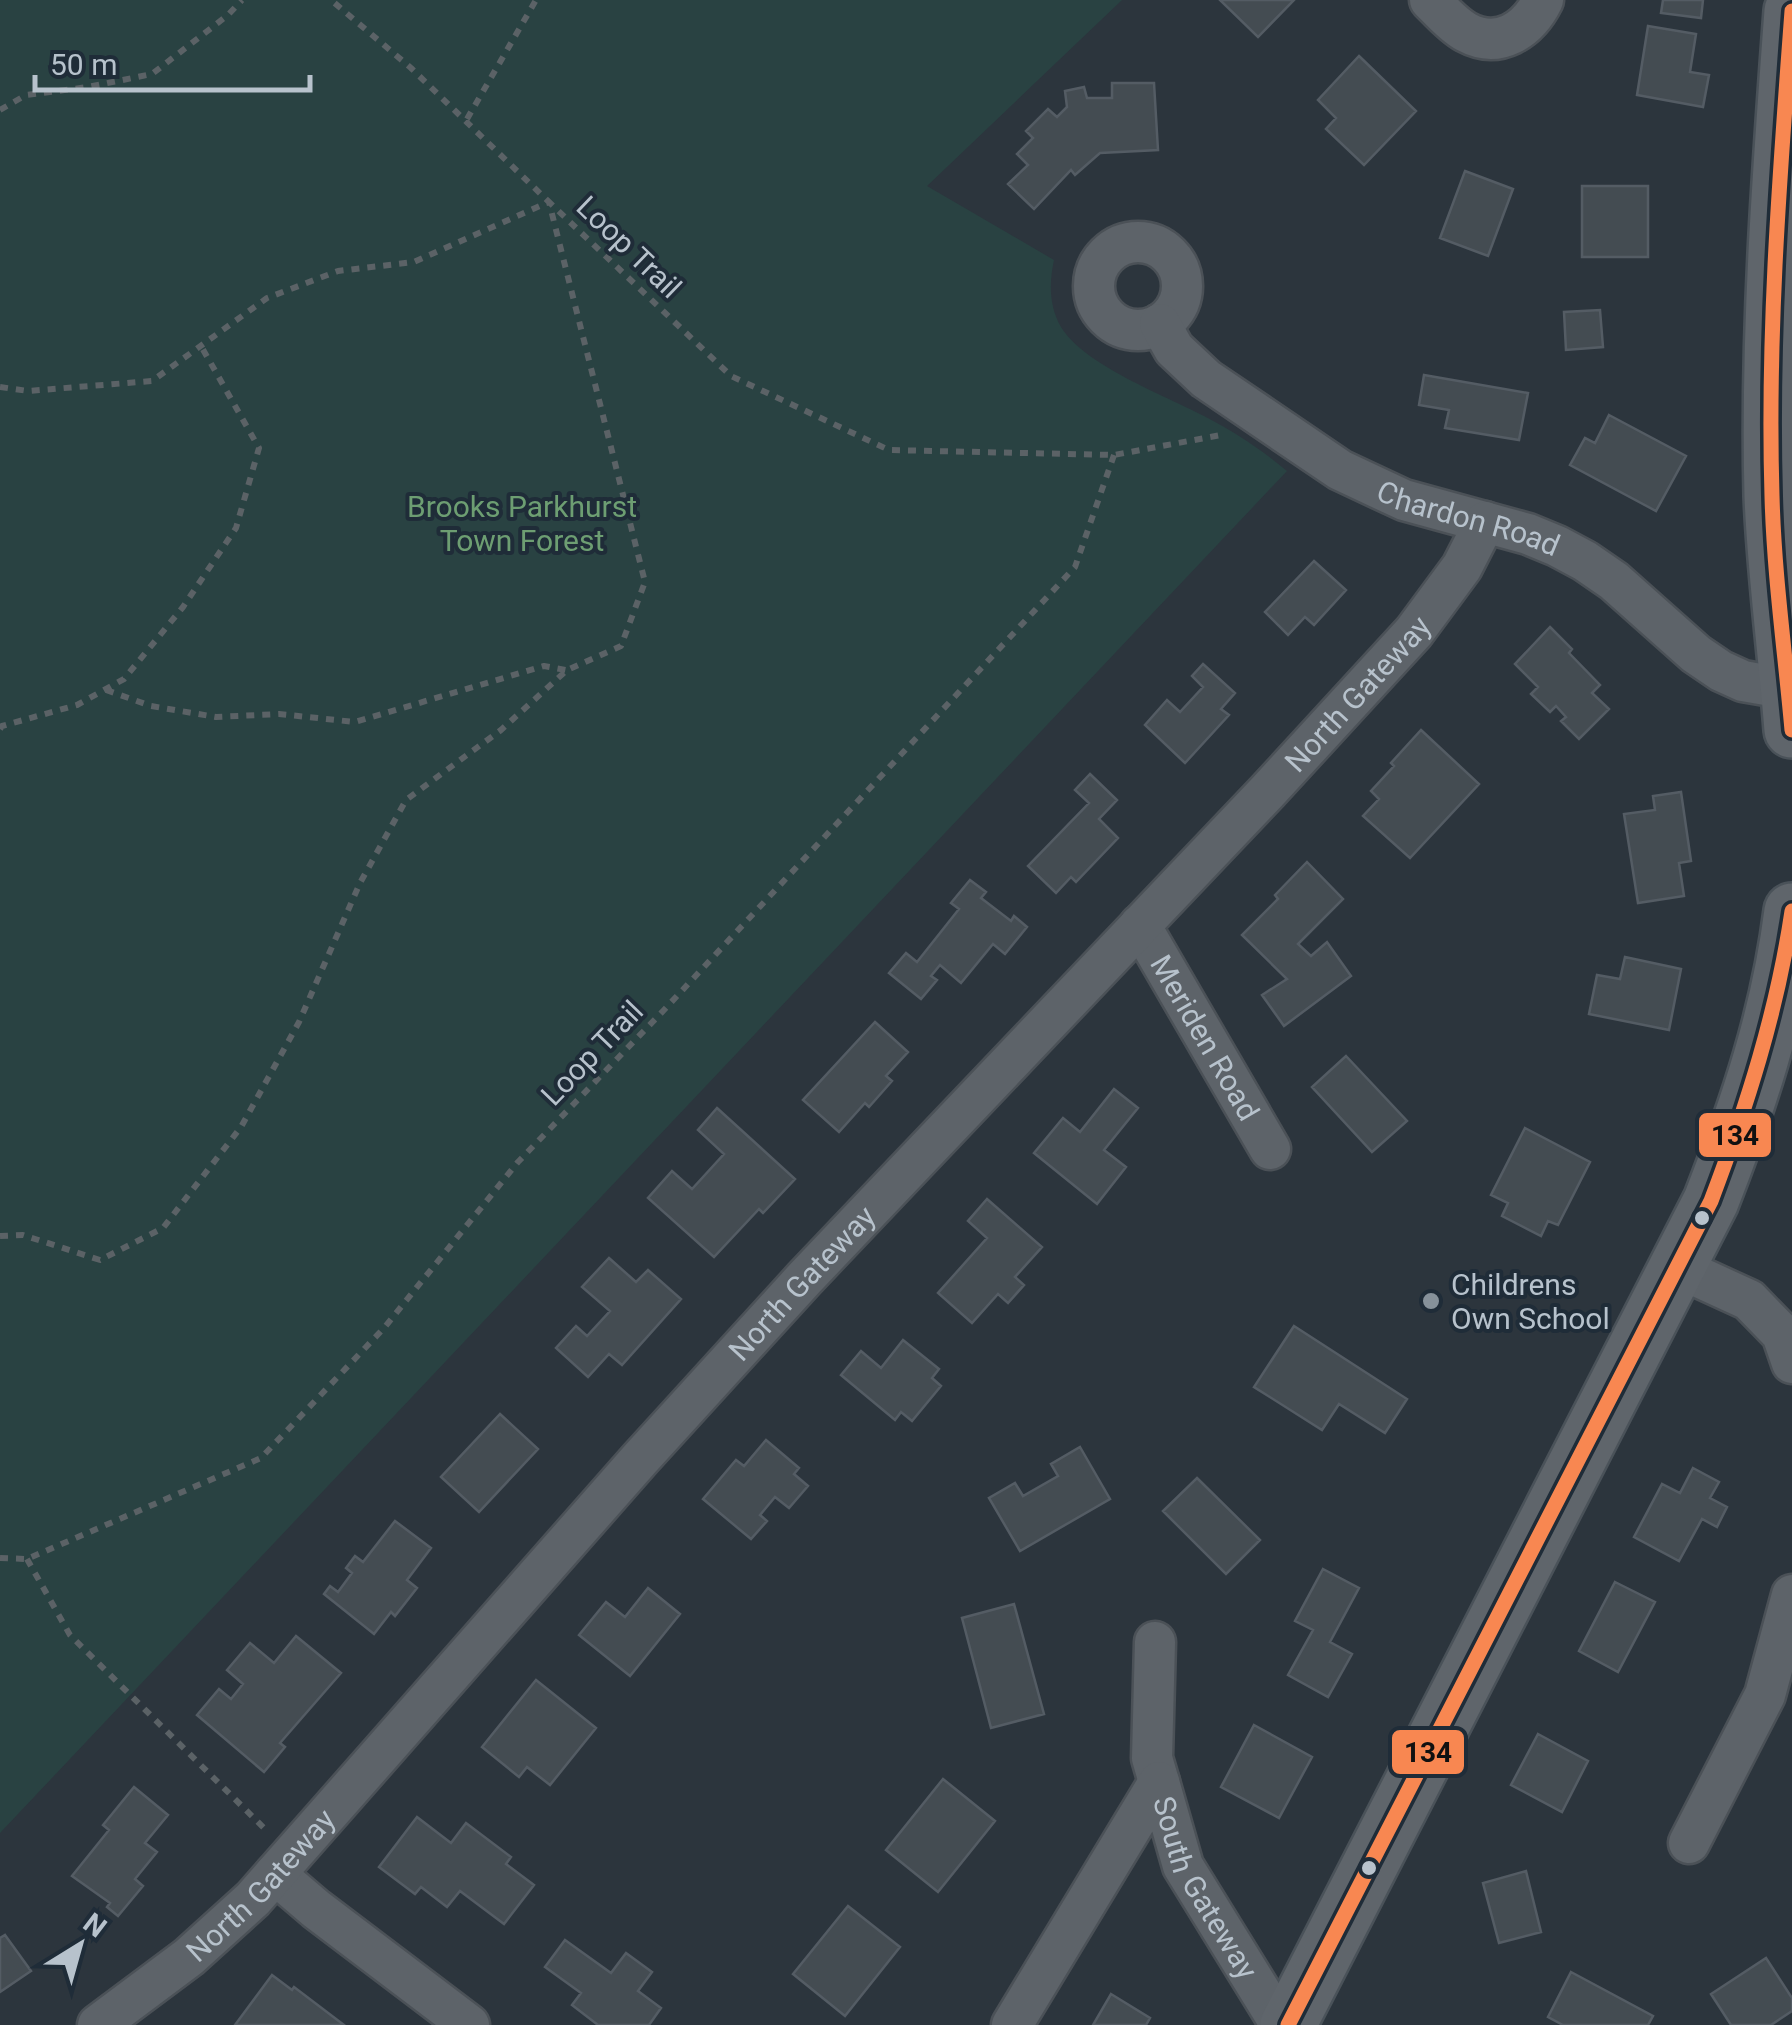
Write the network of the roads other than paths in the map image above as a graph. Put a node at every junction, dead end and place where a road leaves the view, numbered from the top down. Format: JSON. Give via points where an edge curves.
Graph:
{"nodes":[{"id":1,"x":1430,"y":0,"type":"edge"},
{"id":2,"x":1543,"y":0,"type":"edge"},
{"id":3,"x":1792,"y":11,"type":"edge"},
{"id":4,"x":1160,"y":324,"type":"dead end"},
{"id":5,"x":1781,"y":415,"type":"edge"},
{"id":6,"x":1485,"y":522,"type":"junction"},
{"id":7,"x":1790,"y":709,"type":"edge"},
{"id":8,"x":1792,"y":910,"type":"edge"},
{"id":9,"x":1140,"y":925,"type":"junction"},
{"id":10,"x":1270,"y":1149,"type":"dead end"},
{"id":11,"x":1677,"y":1267,"type":"junction"},
{"id":12,"x":1792,"y":1363,"type":"edge"},
{"id":13,"x":1792,"y":1595,"type":"edge"},
{"id":14,"x":1154,"y":1642,"type":"dead end"},
{"id":15,"x":1159,"y":1782,"type":"junction"},
{"id":16,"x":1688,"y":1843,"type":"dead end"},
{"id":17,"x":283,"y":1865,"type":"junction"},
{"id":18,"x":98,"y":2025,"type":"edge"},
{"id":19,"x":469,"y":2025,"type":"edge"},
{"id":20,"x":1012,"y":2025,"type":"edge"},
{"id":21,"x":1284,"y":2025,"type":"edge"}],
"edges":[{"from":1,"to":2,"type":"street","via":[[1466,32],[1488,39],[1523,28]]},
{"from":3,"to":5,"type":"main road","via":[[1772,350]]},
{"from":4,"to":6,"type":"street","name":"Chardon Road","via":[[1174,349],[1206,379],[1340,470],[1404,500]]},
{"from":5,"to":7,"type":"main road","via":[[1772,501]]},
{"from":6,"to":7,"type":"street","name":"Chardon Road","via":[[1585,562],[1696,654]]},
{"from":6,"to":9,"type":"street","name":"North Gateway","via":[[1414,632]]},
{"from":8,"to":11,"type":"main road","via":[[1755,1082],[1711,1201]]},
{"from":9,"to":10,"type":"street","name":"Meriden Road"},
{"from":9,"to":17,"type":"street","name":"North Gateway","via":[[804,1279]]},
{"from":11,"to":12,"type":"street","via":[[1749,1300],[1782,1334]]},
{"from":11,"to":21,"type":"main road"},
{"from":13,"to":16,"type":"street","via":[[1765,1695]]},
{"from":14,"to":15,"type":"street","via":[[1152,1758]]},
{"from":15,"to":20,"type":"street","name":"South Gateway"},
{"from":15,"to":21,"type":"street","name":"South Gateway","via":[[1183,1866]]},
{"from":17,"to":18,"type":"street","name":"North Gateway","via":[[189,1957]]},
{"from":17,"to":19,"type":"street","via":[[316,1909]]}]}
